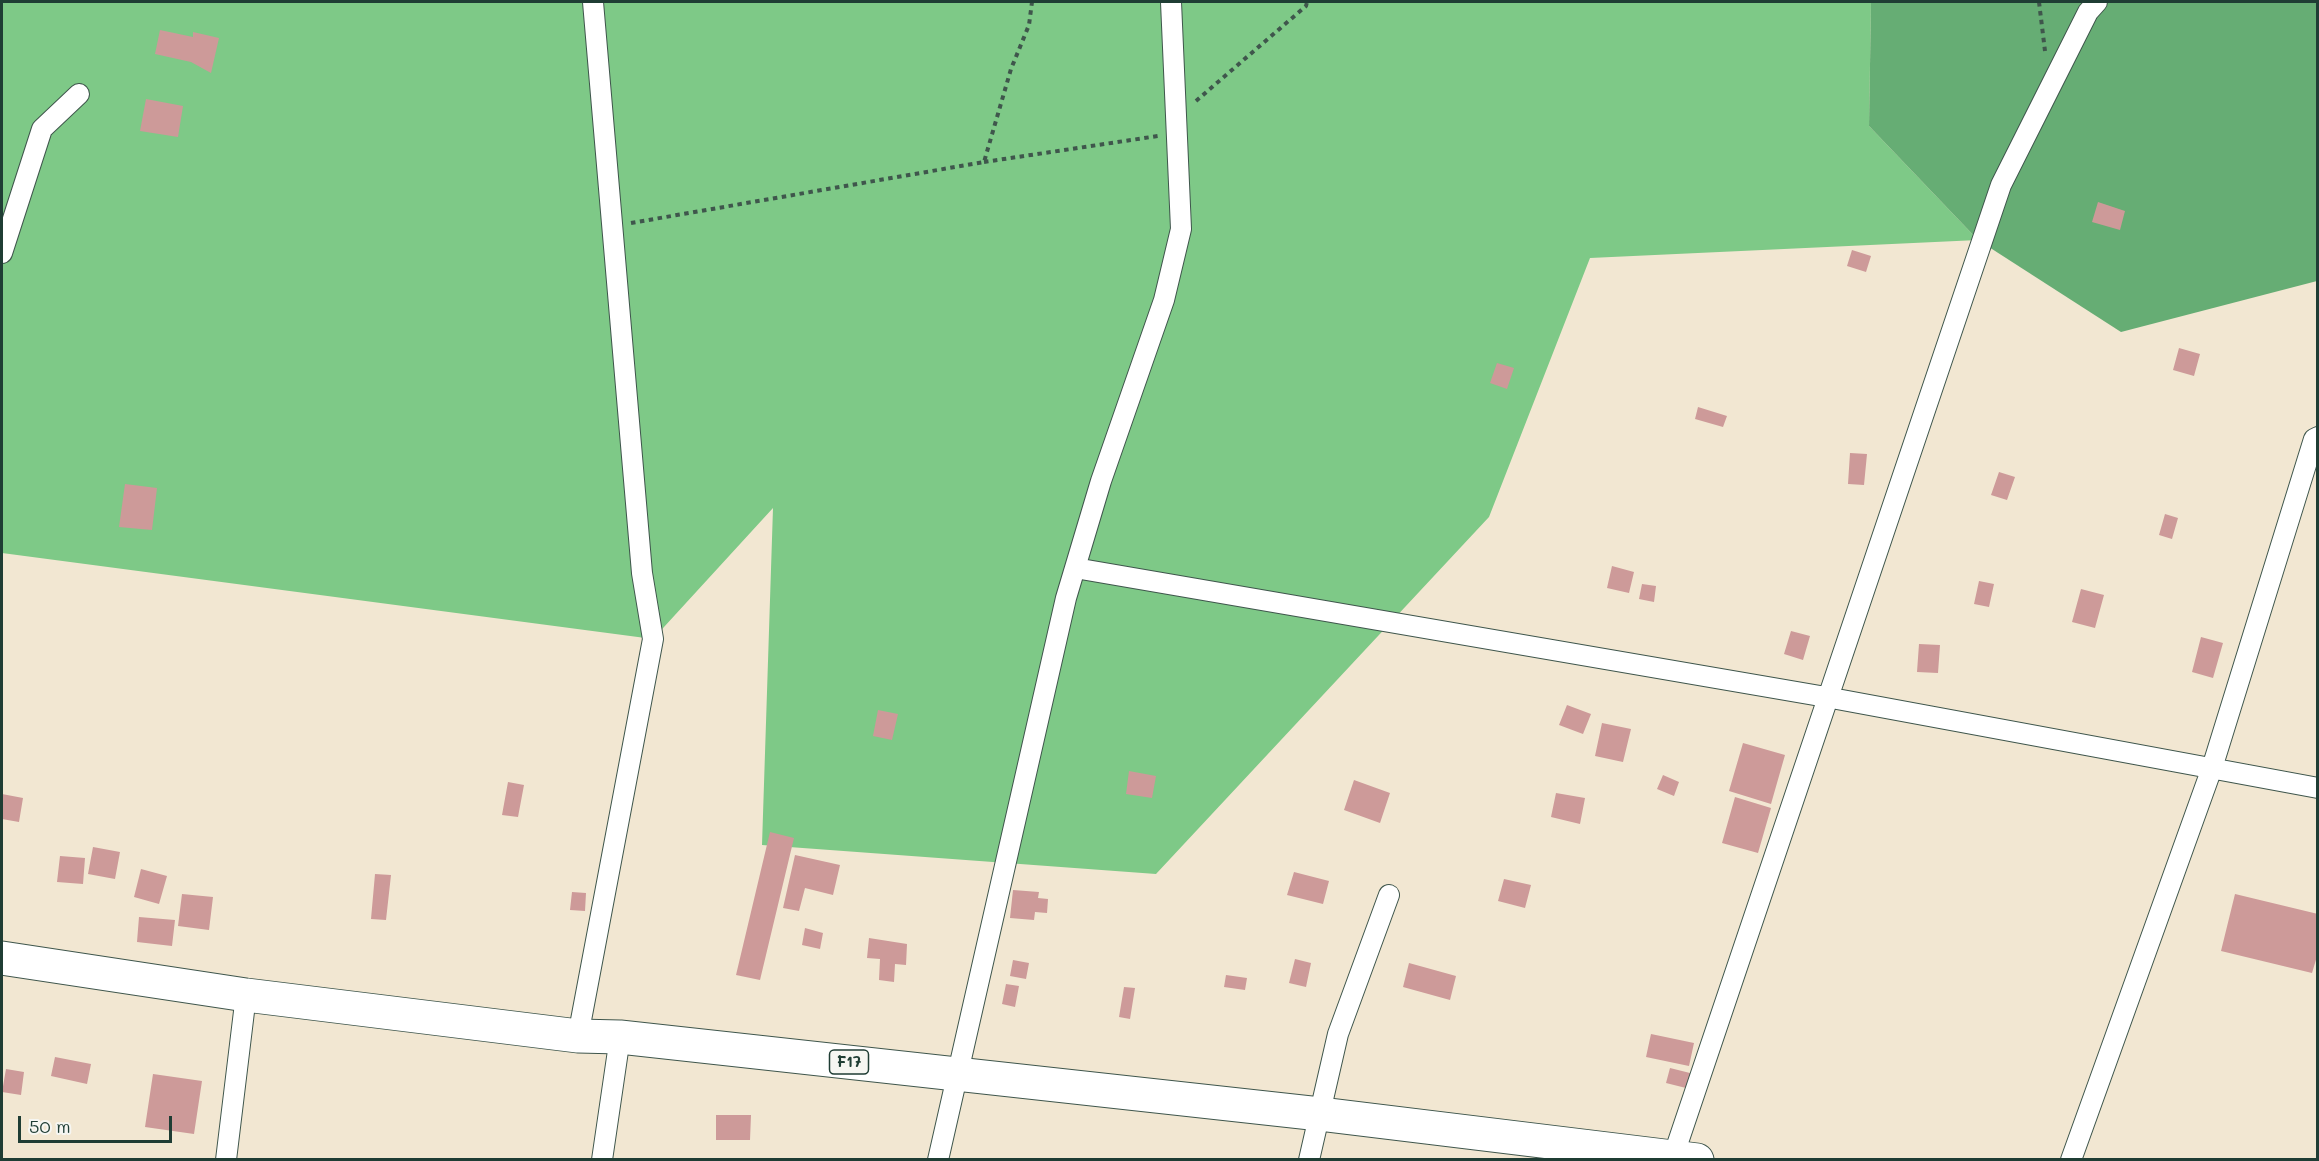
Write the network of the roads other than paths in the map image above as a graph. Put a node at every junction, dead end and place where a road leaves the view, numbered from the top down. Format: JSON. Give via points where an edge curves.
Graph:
{"nodes":[{"id":1,"x":593,"y":2,"type":"edge"},
{"id":2,"x":1171,"y":2,"type":"edge"},
{"id":3,"x":2097,"y":2,"type":"edge"},
{"id":4,"x":79,"y":94,"type":"dead end"},
{"id":5,"x":2,"y":254,"type":"edge"},
{"id":6,"x":2318,"y":437,"type":"edge"},
{"id":7,"x":1075,"y":568,"type":"junction"},
{"id":8,"x":1826,"y":697,"type":"junction"},
{"id":9,"x":2212,"y":768,"type":"junction"},
{"id":10,"x":2318,"y":788,"type":"edge"},
{"id":11,"x":1389,"y":895,"type":"dead end"},
{"id":12,"x":2,"y":958,"type":"edge"},
{"id":13,"x":246,"y":995,"type":"junction"},
{"id":14,"x":578,"y":1036,"type":"junction"},
{"id":15,"x":620,"y":1037,"type":"junction"},
{"id":16,"x":956,"y":1074,"type":"junction"},
{"id":17,"x":1320,"y":1114,"type":"junction"},
{"id":18,"x":1681,"y":1158,"type":"edge"},
{"id":19,"x":226,"y":1160,"type":"edge"},
{"id":20,"x":602,"y":1160,"type":"edge"},
{"id":21,"x":938,"y":1160,"type":"edge"},
{"id":22,"x":1309,"y":1160,"type":"edge"},
{"id":23,"x":2071,"y":1160,"type":"edge"}],
"edges":[{"from":1,"to":14,"type":"street","via":[[642,573],[653,639]]},
{"from":2,"to":7,"type":"street","via":[[1181,229],[1164,300]]},
{"from":3,"to":8,"type":"street","via":[[2088,12],[2001,185]]},
{"from":4,"to":5,"type":"street","via":[[42,129]]},
{"from":6,"to":9,"type":"street","via":[[2313,439]]},
{"from":7,"to":8,"type":"street"},
{"from":7,"to":16,"type":"street"},
{"from":8,"to":9,"type":"street"},
{"from":8,"to":18,"type":"street"},
{"from":9,"to":10,"type":"street"},
{"from":9,"to":23,"type":"street"},
{"from":11,"to":17,"type":"street","via":[[1338,1034]]},
{"from":12,"to":13,"type":"highway","number":"F17"},
{"from":13,"to":14,"type":"highway","number":"F17"},
{"from":13,"to":19,"type":"street"},
{"from":14,"to":15,"type":"highway","number":"F17"},
{"from":15,"to":16,"type":"highway","number":"F17"},
{"from":15,"to":20,"type":"street"},
{"from":16,"to":17,"type":"highway","number":"F17"},
{"from":16,"to":21,"type":"street"},
{"from":17,"to":18,"type":"highway","number":"F17"},
{"from":17,"to":22,"type":"street"}]}
